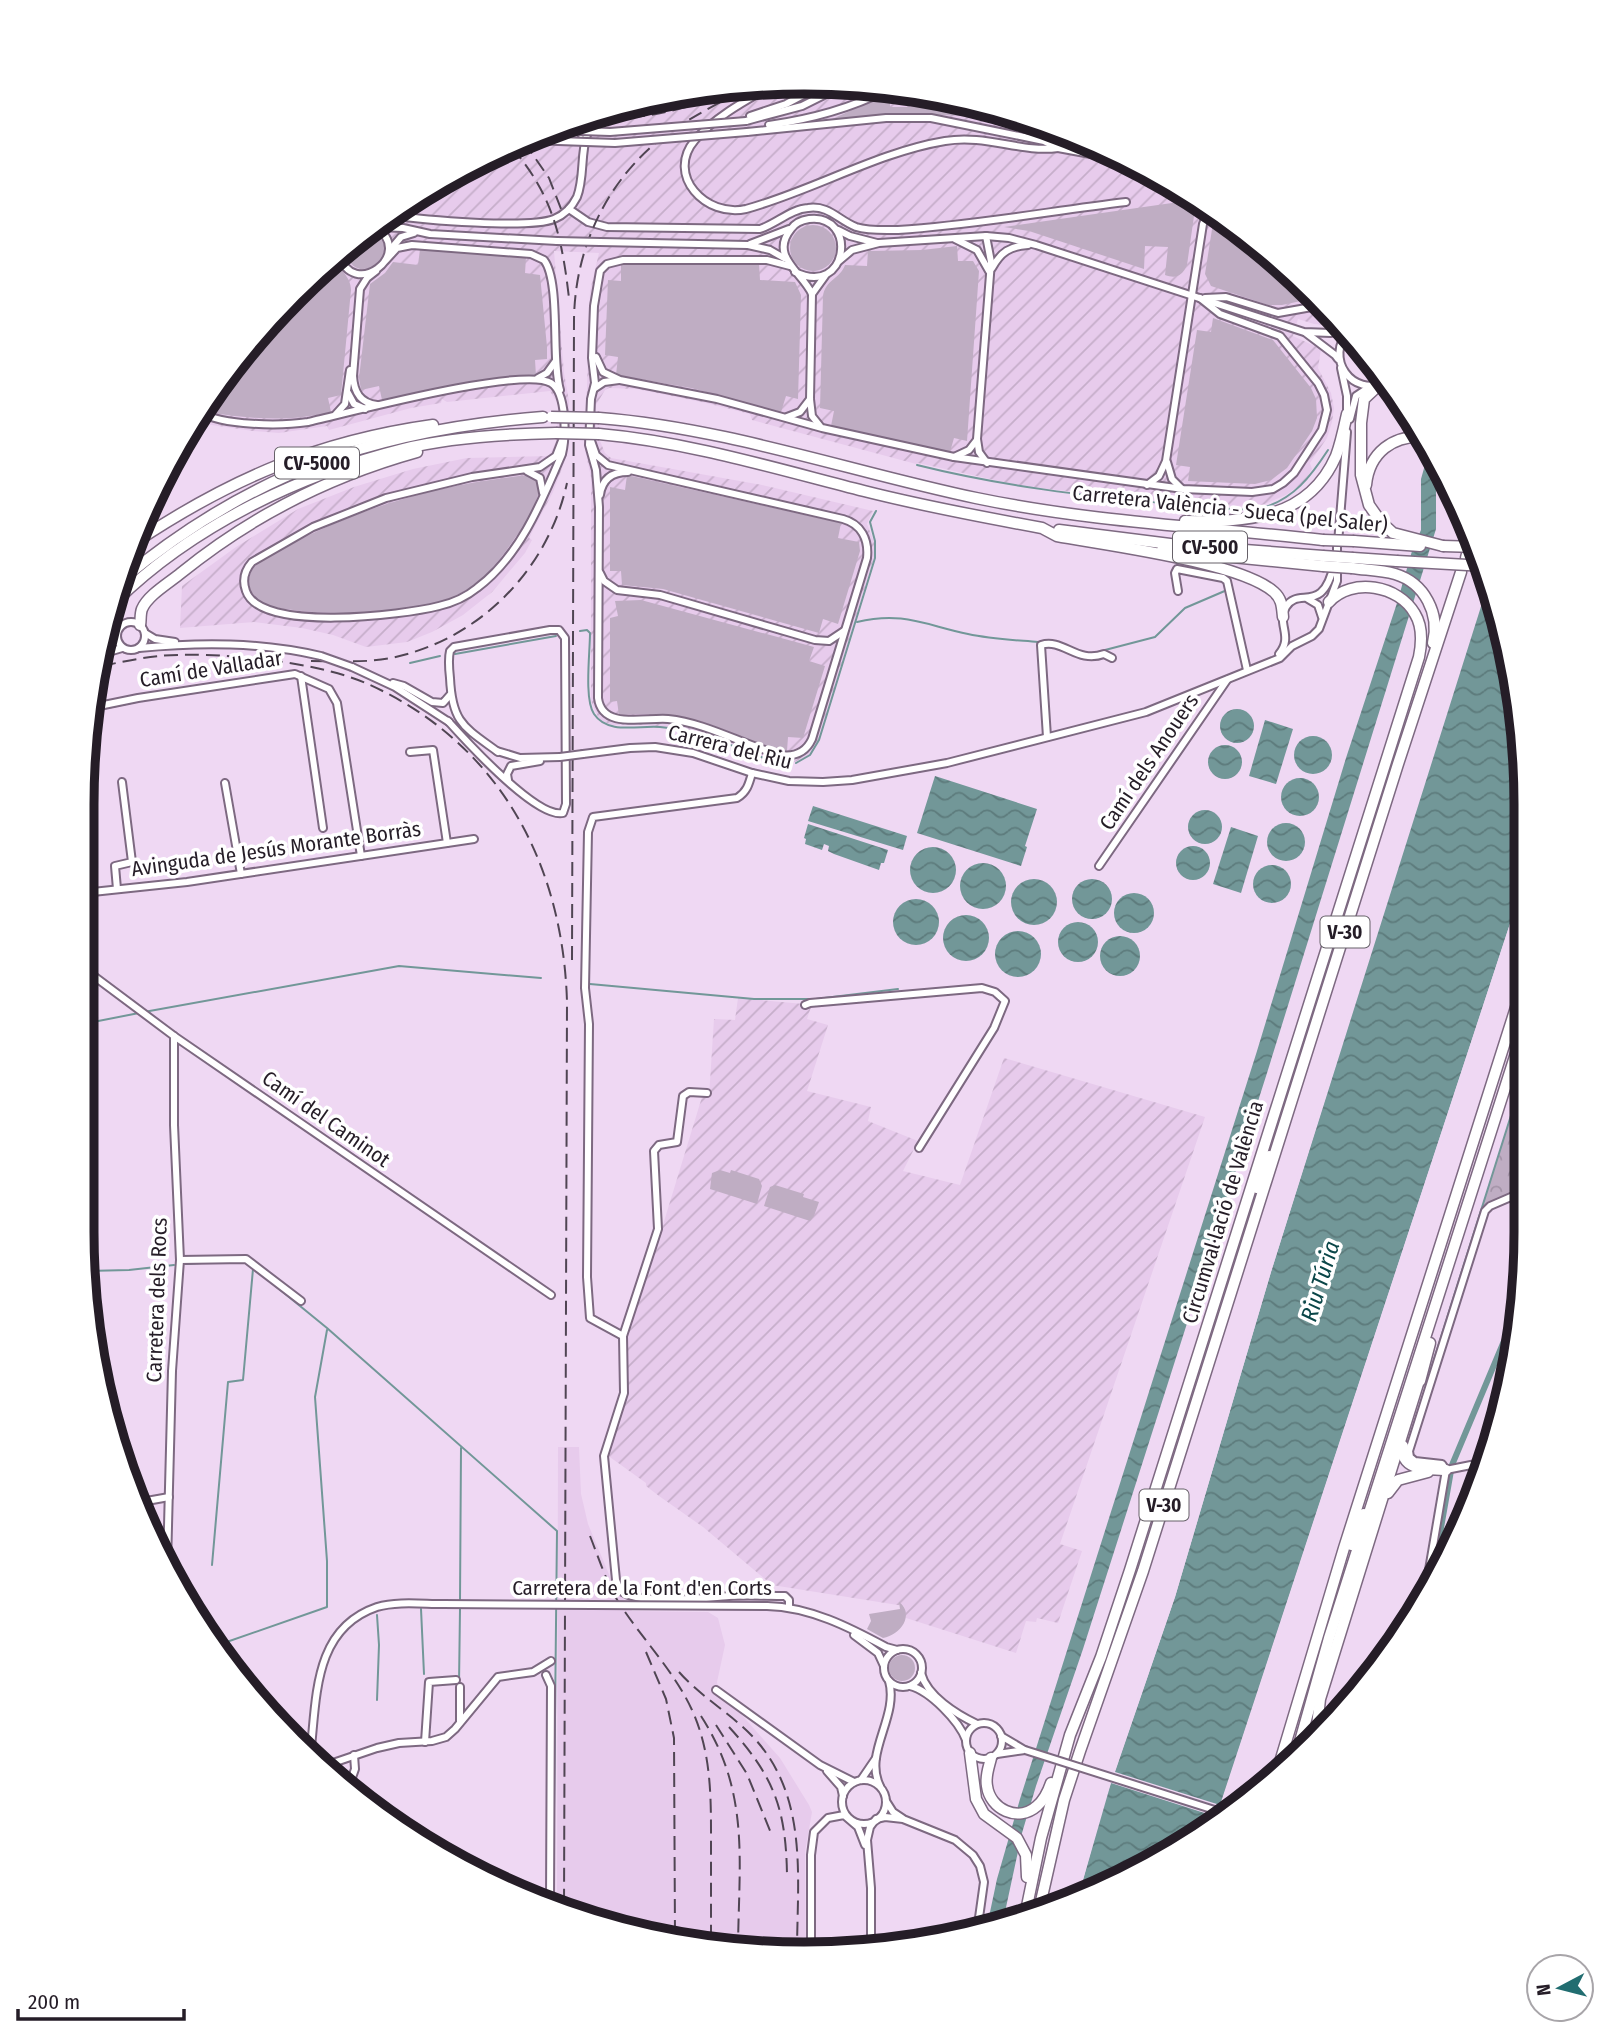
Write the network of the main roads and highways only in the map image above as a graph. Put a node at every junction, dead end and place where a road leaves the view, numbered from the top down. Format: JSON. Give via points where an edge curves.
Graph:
{"nodes":[{"id":1,"x":1378,"y":387,"type":"edge"},
{"id":2,"x":1347,"y":414,"type":"road end"},
{"id":3,"x":547,"y":417,"type":"junction"},
{"id":4,"x":1411,"y":437,"type":"edge"},
{"id":5,"x":444,"y":443,"type":"junction"},
{"id":6,"x":980,"y":499,"type":"joint"},
{"id":7,"x":1367,"y":500,"type":"junction"},
{"id":8,"x":1100,"y":518,"type":"junction"},
{"id":9,"x":1042,"y":528,"type":"junction"},
{"id":10,"x":149,"y":534,"type":"edge"},
{"id":11,"x":1404,"y":541,"type":"junction"},
{"id":12,"x":1464,"y":543,"type":"edge"},
{"id":13,"x":1352,"y":563,"type":"junction"},
{"id":14,"x":1473,"y":565,"type":"edge"},
{"id":15,"x":134,"y":570,"type":"edge"},
{"id":16,"x":1461,"y":572,"type":"dead end"},
{"id":17,"x":128,"y":591,"type":"edge"},
{"id":18,"x":1329,"y":602,"type":"road end"},
{"id":19,"x":1284,"y":622,"type":"road end"},
{"id":20,"x":142,"y":629,"type":"road end"},
{"id":21,"x":1398,"y":764,"type":"junction"},
{"id":22,"x":1515,"y":1011,"type":"edge"},
{"id":23,"x":1515,"y":1057,"type":"edge"},
{"id":24,"x":1291,"y":1100,"type":"junction"},
{"id":25,"x":1500,"y":1105,"type":"junction"},
{"id":26,"x":1217,"y":1296,"type":"junction"},
{"id":27,"x":1430,"y":1343,"type":"junction"},
{"id":28,"x":1398,"y":1425,"type":"junction"},
{"id":29,"x":1367,"y":1549,"type":"junction"},
{"id":30,"x":1330,"y":1597,"type":"junction"},
{"id":31,"x":1317,"y":1718,"type":"junction"},
{"id":32,"x":1318,"y":1723,"type":"edge"},
{"id":33,"x":1316,"y":1725,"type":"edge"},
{"id":34,"x":1070,"y":1735,"type":"junction"},
{"id":35,"x":1300,"y":1741,"type":"edge"},
{"id":36,"x":970,"y":1753,"type":"road end"},
{"id":37,"x":994,"y":1756,"type":"road end"},
{"id":38,"x":1282,"y":1758,"type":"edge"},
{"id":39,"x":1041,"y":1902,"type":"edge"},
{"id":40,"x":1027,"y":1907,"type":"edge"},
{"id":41,"x":1022,"y":1908,"type":"edge"}],
"edges":[{"from":1,"to":7,"type":"highway","via":[[1367,395],[1363,407],[1361,461]]},
{"from":2,"to":8,"type":"highway","via":[[1327,473],[1315,489],[1278,513],[1219,522]]},
{"from":3,"to":6,"type":"highway","number":"CV-5000","bridge":true,"via":[[686,429]]},
{"from":3,"to":10,"type":"highway","via":[[472,419],[397,430],[308,453],[213,494]]},
{"from":3,"to":15,"type":"highway","number":"CV-5000","via":[[400,437],[314,464],[218,510]]},
{"from":4,"to":7,"type":"highway","via":[[1396,440],[1376,455],[1367,477]]},
{"from":5,"to":9,"type":"highway","number":"CV-5000","bridge":true,"via":[[500,435],[560,435],[681,446],[889,497]]},
{"from":5,"to":17,"type":"highway","number":"CV-5000","via":[[366,459],[276,494],[194,540]]},
{"from":5,"to":20,"type":"highway","via":[[330,483],[248,525],[150,599],[142,610]]},
{"from":6,"to":8,"type":"highway","name":"Carretera València - Sueca (pel Saler)","number":"CV-500"},
{"from":7,"to":11,"type":"highway","via":[[1384,526]]},
{"from":8,"to":11,"type":"highway","name":"Carretera València - Sueca (pel Saler)","number":"CV-500","bridge":true,"via":[[1323,540]]},
{"from":9,"to":13,"type":"highway","name":"Carretera València - Sueca (pel Saler)","bridge":true,"via":[[1172,551]]},
{"from":9,"to":19,"type":"highway","via":[[1057,536],[1245,577],[1276,594]]},
{"from":11,"to":12,"type":"highway","name":"Carretera València - Sueca (pel Saler)","bridge":true,"via":[[1443,546]]},
{"from":13,"to":14,"type":"highway","name":"Carretera València - Sueca (pel Saler)","bridge":true},
{"from":13,"to":21,"type":"highway","via":[[1401,576],[1416,585],[1432,610],[1435,633]]},
{"from":16,"to":21,"type":"highway","name":"Circumval·lació de València","number":"V-30"},
{"from":18,"to":26,"type":"highway","name":"Circumval·lació de València","number":"V-30","via":[[1355,588],[1395,594],[1415,614],[1421,635],[1417,664]]},
{"from":21,"to":24,"type":"highway","name":"Circumval·lació de València","number":"V-30"},
{"from":22,"to":30,"type":"highway"},
{"from":23,"to":25,"type":"highway"},
{"from":24,"to":26,"type":"highway"},
{"from":24,"to":39,"type":"highway","name":"Circumval·lació de València","number":"V-30","via":[[1143,1571],[1065,1800]]},
{"from":25,"to":27,"type":"highway"},
{"from":25,"to":28,"type":"highway"},
{"from":26,"to":34,"type":"highway","name":"Circumval·lació de València","number":"V-30","via":[[1130,1570]]},
{"from":27,"to":29,"type":"highway"},
{"from":27,"to":29,"type":"highway","via":[[1402,1454],[1416,1468],[1451,1469],[1405,1477],[1393,1484]]},
{"from":28,"to":30,"type":"highway"},
{"from":28,"to":35,"type":"highway"},
{"from":29,"to":31,"type":"highway"},
{"from":30,"to":38,"type":"highway"},
{"from":31,"to":32,"type":"highway"},
{"from":31,"to":33,"type":"highway"},
{"from":34,"to":37,"type":"highway","via":[[1047,1793],[1023,1813],[999,1807],[990,1796],[986,1780]]},
{"from":34,"to":40,"type":"highway","name":"Circumval·lació de València","number":"V-30"},
{"from":36,"to":41,"type":"highway","via":[[976,1799],[984,1814],[1017,1838],[1026,1855],[1028,1875]]}]}
